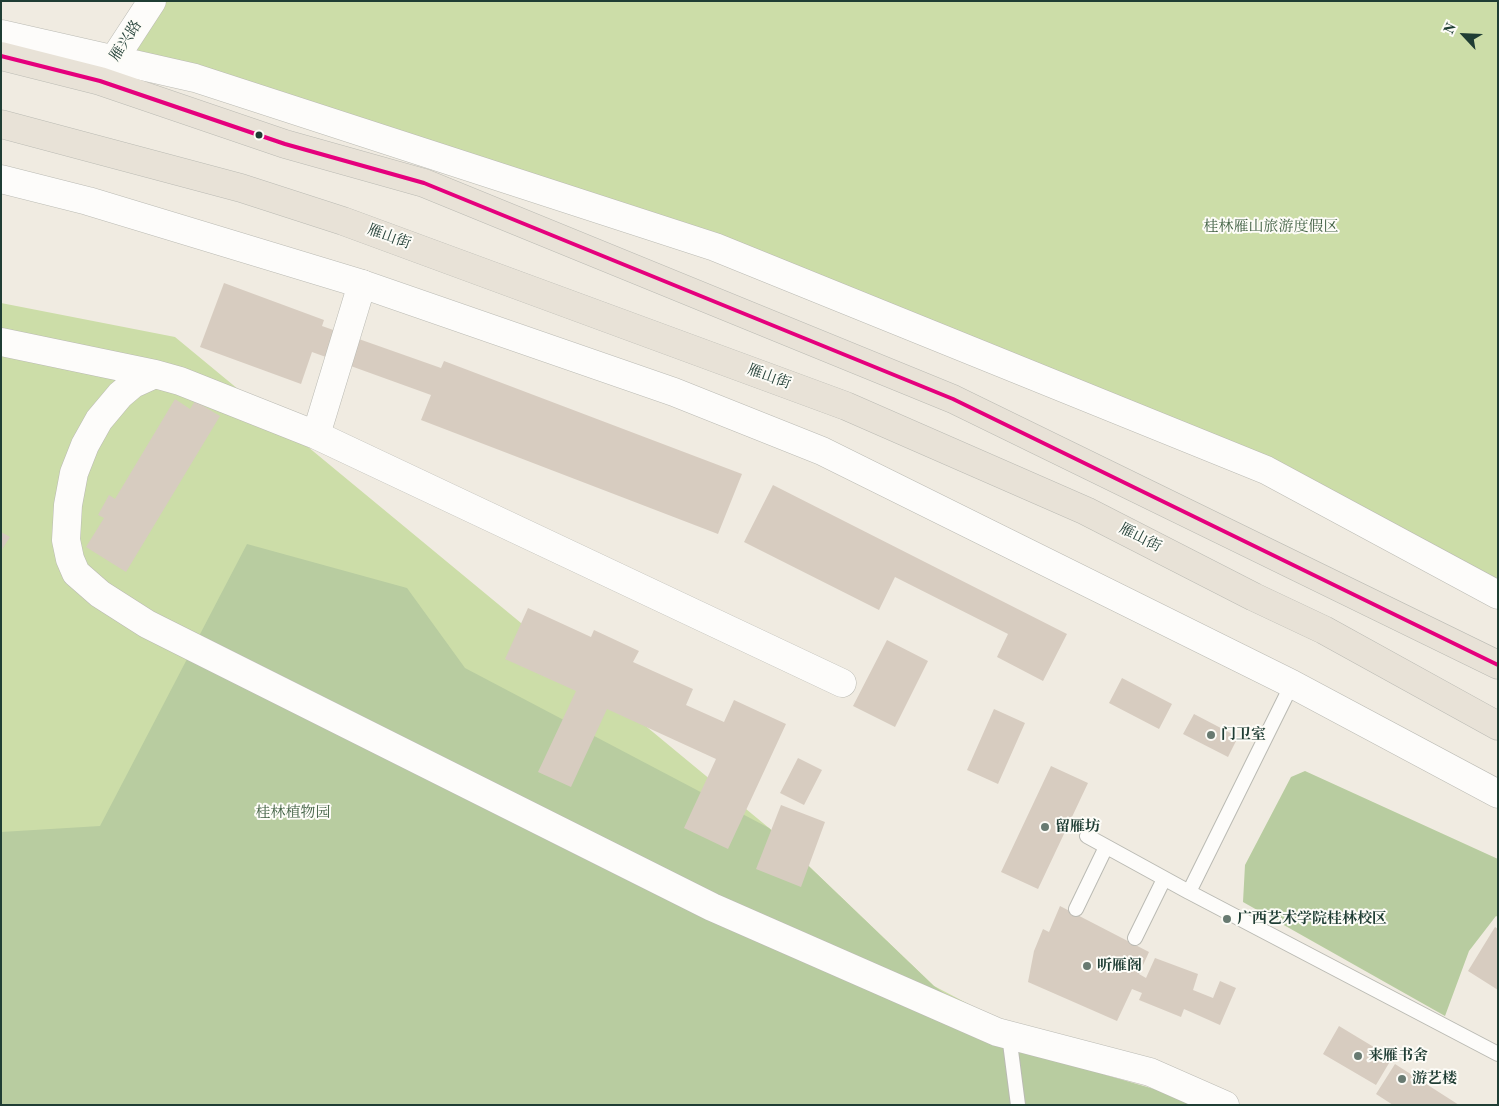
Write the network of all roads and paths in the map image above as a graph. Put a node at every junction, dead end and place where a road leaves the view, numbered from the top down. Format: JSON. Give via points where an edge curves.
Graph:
{"nodes":[{"id":1,"x":152,"y":1,"type":"edge"},
{"id":2,"x":1,"y":34,"type":"edge"},
{"id":3,"x":1,"y":56,"type":"edge"},
{"id":4,"x":107,"y":70,"type":"junction"},
{"id":5,"x":1,"y":124,"type":"edge"},
{"id":6,"x":1,"y":179,"type":"edge"},
{"id":7,"x":362,"y":284,"type":"junction"},
{"id":8,"x":1,"y":342,"type":"edge"},
{"id":9,"x":155,"y":374,"type":"junction"},
{"id":10,"x":316,"y":435,"type":"junction"},
{"id":11,"x":1498,"y":595,"type":"edge"},
{"id":12,"x":1498,"y":665,"type":"edge"},
{"id":13,"x":842,"y":683,"type":"dead end"},
{"id":14,"x":1292,"y":684,"type":"junction"},
{"id":15,"x":1498,"y":726,"type":"edge"},
{"id":16,"x":1498,"y":794,"type":"edge"},
{"id":17,"x":1087,"y":836,"type":"dead end"},
{"id":18,"x":1106,"y":847,"type":"junction"},
{"id":19,"x":1164,"y":879,"type":"junction"},
{"id":20,"x":1189,"y":892,"type":"junction"},
{"id":21,"x":1076,"y":909,"type":"dead end"},
{"id":22,"x":1135,"y":938,"type":"dead end"},
{"id":23,"x":1009,"y":1035,"type":"junction"},
{"id":24,"x":1498,"y":1054,"type":"edge"},
{"id":25,"x":1018,"y":1105,"type":"edge"},
{"id":26,"x":1225,"y":1105,"type":"edge"}],
"edges":[{"from":1,"to":4,"type":"street","name":"雁兴路"},
{"from":2,"to":4,"type":"street"},
{"from":3,"to":4,"type":"highway"},
{"from":4,"to":11,"type":"street","via":[[195,78],[714,247],[1266,470]]},
{"from":4,"to":12,"type":"highway","via":[[285,144],[424,183],[953,399]]},
{"from":5,"to":15,"type":"highway","name":"雁山街","via":[[241,188],[344,221],[846,406],[1086,511],[1324,630]]},
{"from":6,"to":7,"type":"street","via":[[88,201]]},
{"from":7,"to":10,"type":"street"},
{"from":7,"to":14,"type":"street","via":[[674,392],[822,451]]},
{"from":8,"to":9,"type":"street"},
{"from":9,"to":10,"type":"street"},
{"from":9,"to":23,"type":"street","via":[[133,384],[110,406],[85,445],[74,474],[68,505],[68,550],[76,573],[100,594],[147,624],[712,908]]},
{"from":10,"to":13,"type":"street"},
{"from":14,"to":16,"type":"street"},
{"from":14,"to":20,"type":"lane"},
{"from":17,"to":18,"type":"lane"},
{"from":18,"to":19,"type":"lane"},
{"from":18,"to":21,"type":"lane"},
{"from":19,"to":20,"type":"lane"},
{"from":19,"to":22,"type":"lane"},
{"from":20,"to":24,"type":"lane"},
{"from":23,"to":25,"type":"lane"},
{"from":23,"to":26,"type":"street","via":[[1150,1072]]}]}
